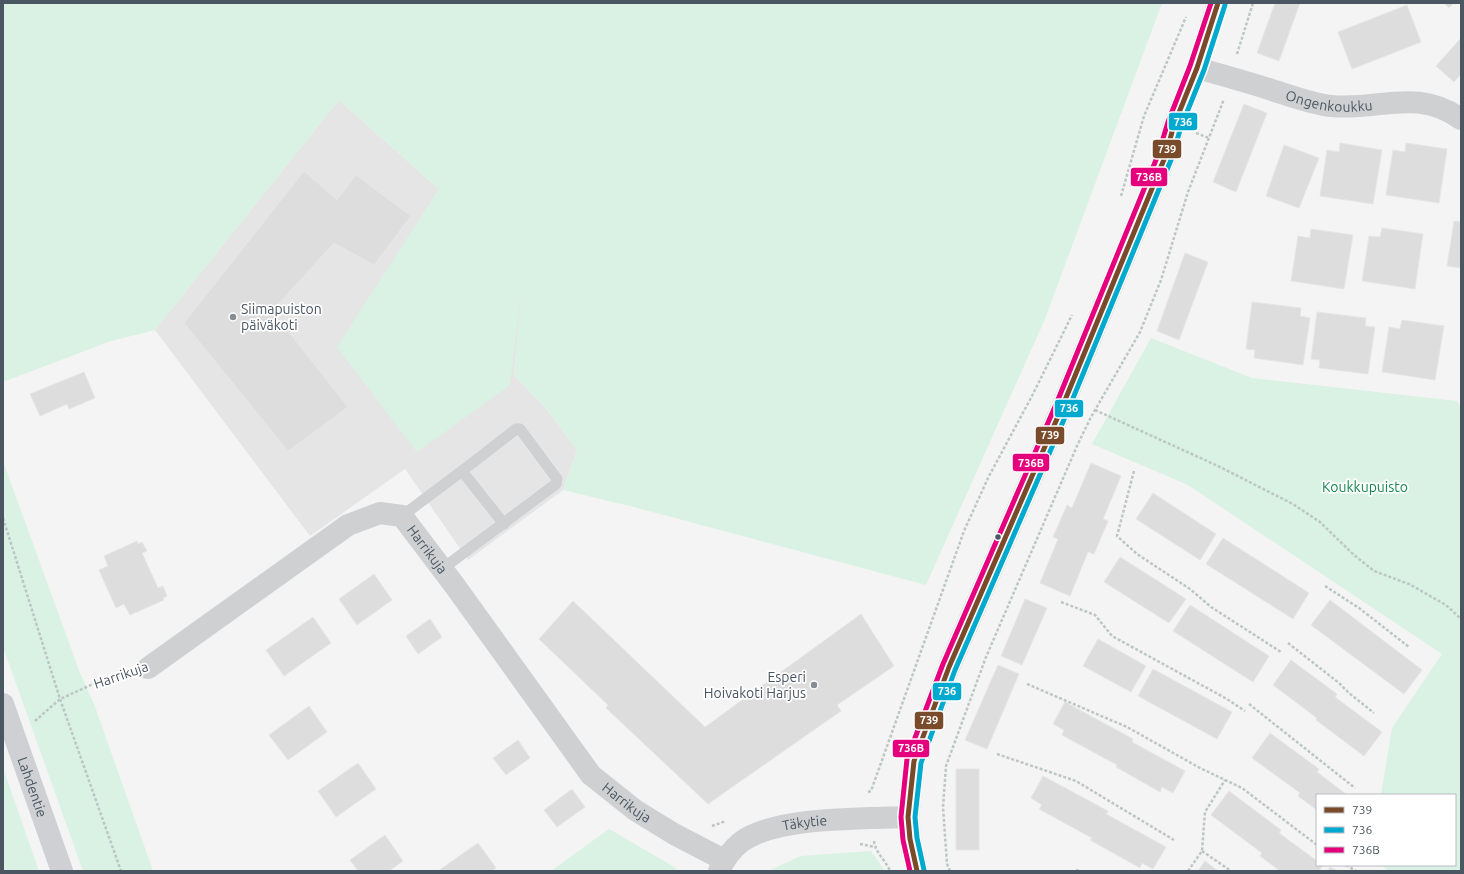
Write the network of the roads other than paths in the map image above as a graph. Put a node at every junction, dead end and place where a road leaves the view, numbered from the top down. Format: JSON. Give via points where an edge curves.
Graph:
{"nodes":[{"id":1,"x":1218,"y":3,"type":"edge"},
{"id":2,"x":1196,"y":68,"type":"junction"},
{"id":3,"x":1461,"y":119,"type":"edge"},
{"id":4,"x":462,"y":471,"type":"junction"},
{"id":5,"x":402,"y":516,"type":"junction"},
{"id":6,"x":504,"y":524,"type":"junction"},
{"id":7,"x":442,"y":569,"type":"junction"},
{"id":8,"x":148,"y":668,"type":"road end"},
{"id":9,"x":3,"y":704,"type":"edge"},
{"id":10,"x":908,"y":817,"type":"junction"},
{"id":11,"x":722,"y":865,"type":"edge"},
{"id":12,"x":62,"y":871,"type":"edge"},
{"id":13,"x":917,"y":871,"type":"edge"}],
"edges":[{"from":1,"to":2,"type":"street"},
{"from":2,"to":3,"type":"street","name":"Ongenkoukku","via":[[1331,106],[1401,101],[1431,104],[1449,110]]},
{"from":2,"to":10,"type":"street","via":[[1150,194],[1060,411],[949,667],[914,761]]},
{"from":4,"to":5,"type":"lane"},
{"from":4,"to":6,"type":"lane"},
{"from":4,"to":6,"type":"lane","via":[[516,429],[520,430],[557,479],[556,484]]},
{"from":5,"to":7,"type":"street","name":"Harrikuja"},
{"from":5,"to":8,"type":"street","name":"Harrikuja","via":[[380,512],[348,525]]},
{"from":6,"to":7,"type":"lane"},
{"from":7,"to":11,"type":"street","name":"Harrikuja","via":[[591,775],[635,810],[694,843]]},
{"from":9,"to":12,"type":"main road","name":"Lahdentie"},
{"from":10,"to":11,"type":"street","name":"Täkytie","via":[[787,825],[760,832],[741,842]]},
{"from":10,"to":13,"type":"street"}]}
